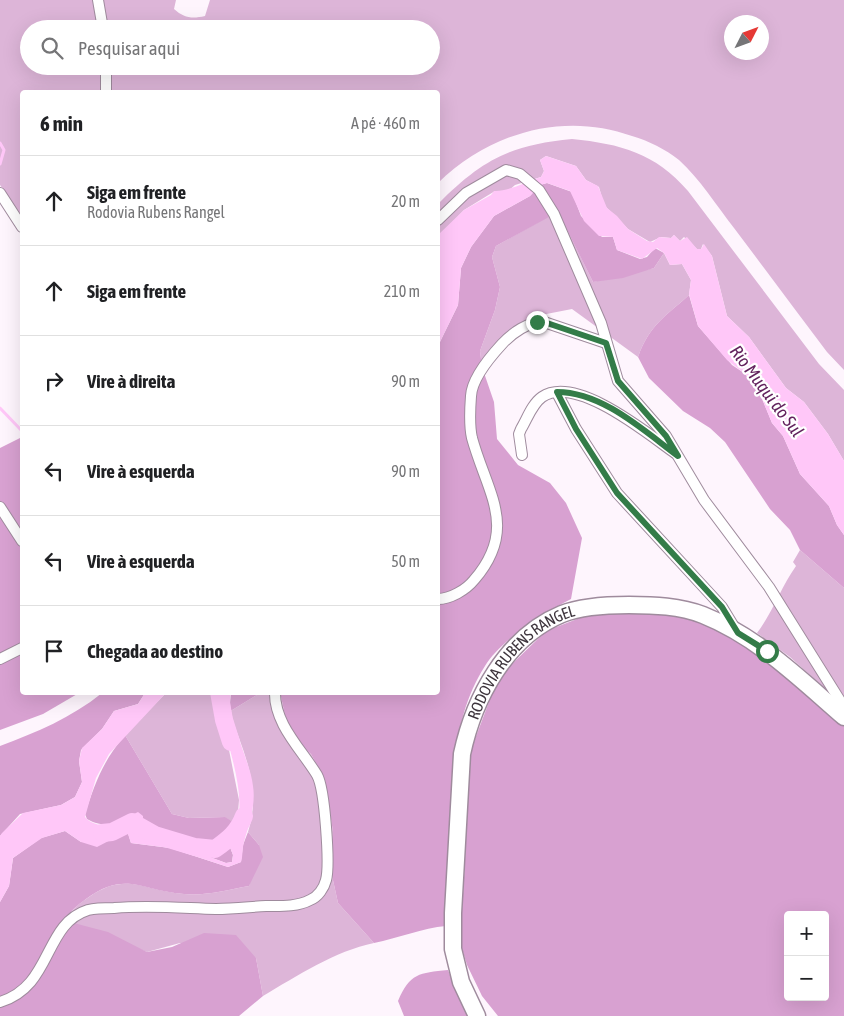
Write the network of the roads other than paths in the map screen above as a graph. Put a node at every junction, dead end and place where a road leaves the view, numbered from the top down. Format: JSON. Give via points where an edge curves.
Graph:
{"nodes":[{"id":1,"x":98,"y":0,"type":"edge"},
{"id":2,"x":101,"y":20,"type":"edge"},
{"id":3,"x":106,"y":75,"type":"edge"},
{"id":4,"x":106,"y":90,"type":"edge"},
{"id":5,"x":0,"y":193,"type":"edge"},
{"id":6,"x":440,"y":218,"type":"edge"},
{"id":7,"x":20,"y":224,"type":"edge"},
{"id":8,"x":606,"y":343,"type":"junction"},
{"id":9,"x":557,"y":392,"type":"junction"},
{"id":10,"x":522,"y":455,"type":"dead end"},
{"id":11,"x":678,"y":456,"type":"junction"},
{"id":12,"x":0,"y":507,"type":"edge"},
{"id":13,"x":20,"y":539,"type":"edge"},
{"id":14,"x":440,"y":598,"type":"edge"},
{"id":15,"x":738,"y":633,"type":"junction"},
{"id":16,"x":20,"y":649,"type":"edge"},
{"id":17,"x":0,"y":659,"type":"edge"},
{"id":18,"x":276,"y":695,"type":"edge"},
{"id":19,"x":844,"y":707,"type":"edge"},
{"id":20,"x":844,"y":717,"type":"edge"},
{"id":21,"x":0,"y":1002,"type":"edge"},
{"id":22,"x":477,"y":1016,"type":"edge"}],
"edges":[{"from":1,"to":2,"type":"street"},
{"from":3,"to":4,"type":"street"},
{"from":5,"to":7,"type":"street"},
{"from":6,"to":8,"type":"street","via":[[466,193],[501,172],[511,170],[525,178],[539,190],[554,214],[601,323]]},
{"from":8,"to":11,"type":"street","via":[[618,381],[666,436]]},
{"from":8,"to":14,"type":"street","via":[[537,322],[508,338],[477,378],[471,394],[472,437],[490,486],[498,529],[494,549],[485,567],[456,594]]},
{"from":9,"to":10,"type":"street","via":[[539,399],[521,429]]},
{"from":9,"to":11,"type":"street","via":[[576,394],[605,406]]},
{"from":9,"to":15,"type":"street","via":[[576,429],[617,493],[722,607]]},
{"from":11,"to":19,"type":"street","via":[[704,500],[769,587]]},
{"from":12,"to":13,"type":"street"},
{"from":15,"to":20,"type":"main road","name":"RODOVIA RUBENS RANGEL","via":[[767,651]]},
{"from":15,"to":22,"type":"main road","name":"RODOVIA RUBENS RANGEL","via":[[685,609],[652,605],[577,610],[545,622],[525,638],[495,673],[467,730],[458,801],[453,949],[461,982]]},
{"from":16,"to":17,"type":"street"},
{"from":18,"to":21,"type":"street","via":[[281,722],[322,785],[327,870],[322,890],[309,901],[294,905],[219,909],[146,906],[90,909],[80,913],[60,932],[36,978],[26,989],[14,998]]}]}
